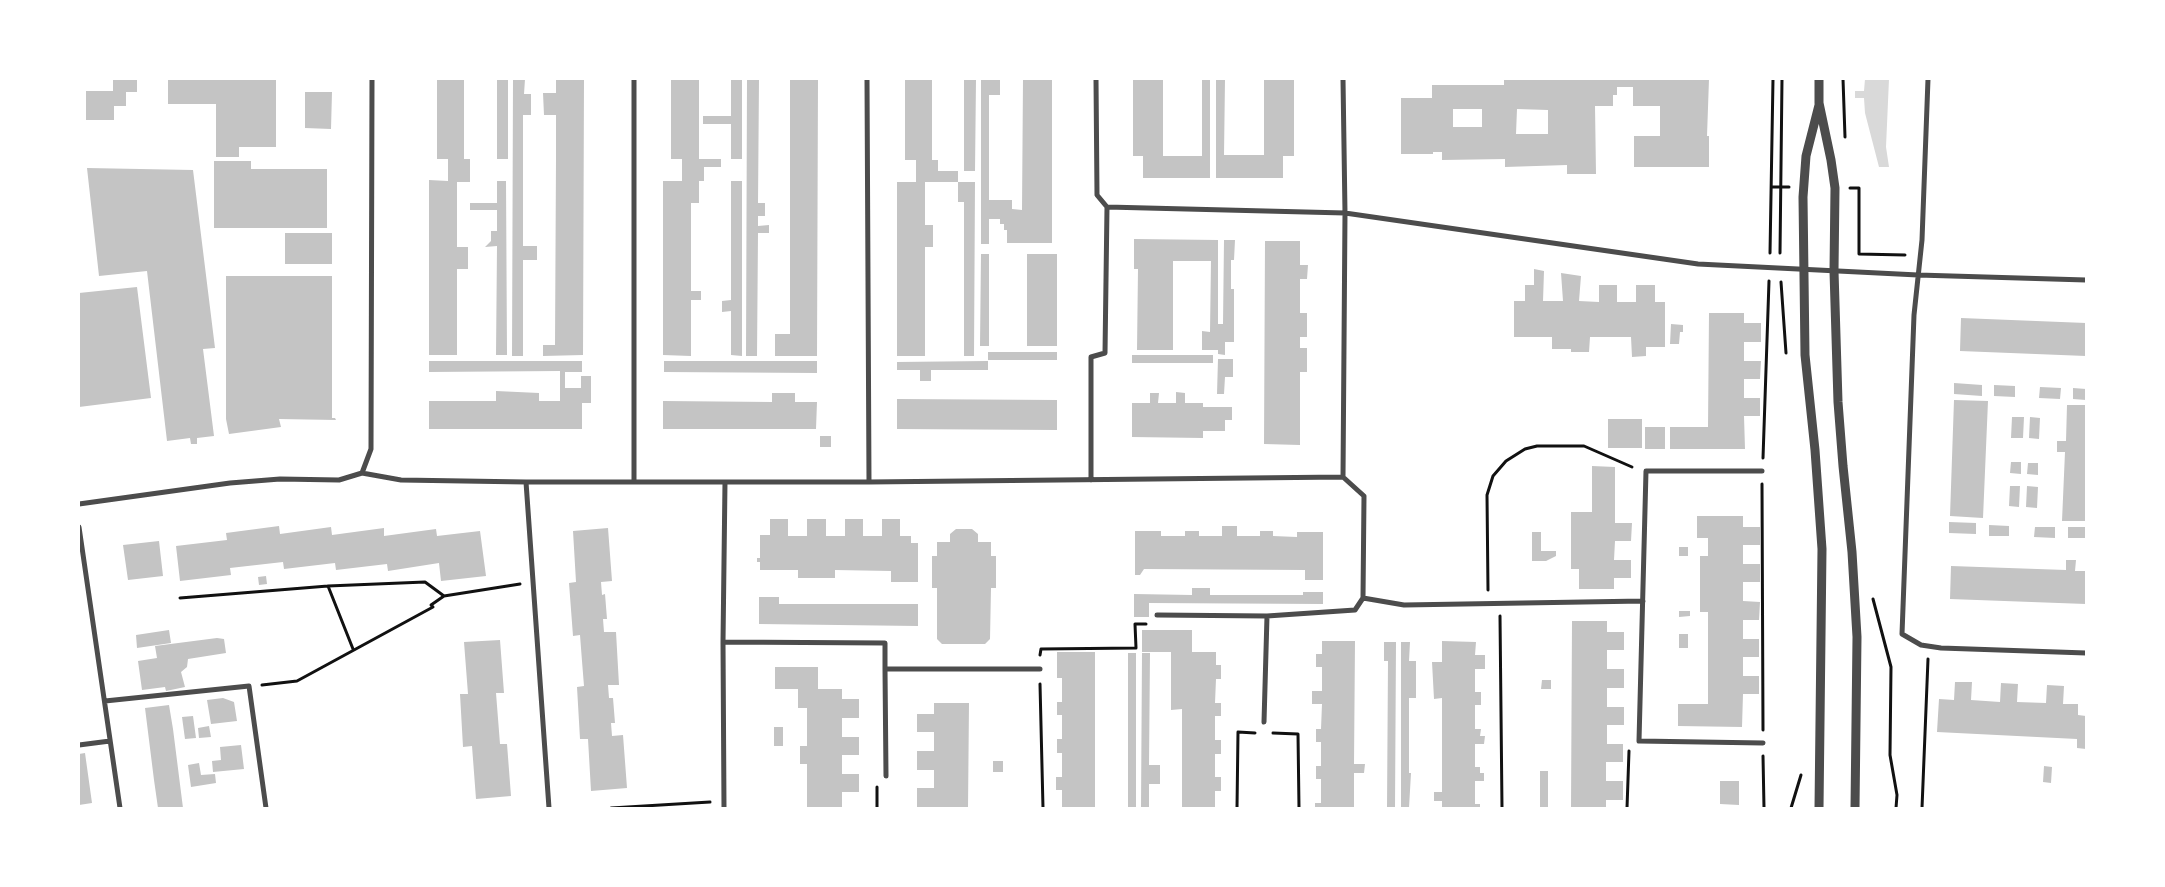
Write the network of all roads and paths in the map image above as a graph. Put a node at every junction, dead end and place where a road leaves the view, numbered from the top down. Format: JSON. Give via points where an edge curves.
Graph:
{"nodes":[{"id":1,"x":372,"y":79,"type":"edge"},
{"id":2,"x":634,"y":79,"type":"edge"},
{"id":3,"x":867,"y":79,"type":"edge"},
{"id":4,"x":1096,"y":79,"type":"edge"},
{"id":5,"x":1343,"y":79,"type":"edge"},
{"id":6,"x":1773,"y":79,"type":"edge"},
{"id":7,"x":1782,"y":79,"type":"edge"},
{"id":8,"x":1819,"y":79,"type":"edge"},
{"id":9,"x":1842,"y":79,"type":"edge"},
{"id":10,"x":1928,"y":79,"type":"edge"},
{"id":11,"x":1819,"y":103,"type":"junction"},
{"id":12,"x":1846,"y":142,"type":"dead end"},
{"id":13,"x":1850,"y":180,"type":"dead end"},
{"id":14,"x":1850,"y":196,"type":"dead end"},
{"id":15,"x":1107,"y":207,"type":"junction"},
{"id":16,"x":1345,"y":213,"type":"junction"},
{"id":17,"x":1769,"y":267,"type":"junction"},
{"id":18,"x":1780,"y":267,"type":"junction"},
{"id":19,"x":1804,"y":269,"type":"junction"},
{"id":20,"x":1834,"y":271,"type":"junction"},
{"id":21,"x":1918,"y":275,"type":"junction"},
{"id":22,"x":2086,"y":280,"type":"edge"},
{"id":23,"x":1787,"y":360,"type":"dead end"},
{"id":24,"x":1762,"y":471,"type":"junction"},
{"id":25,"x":362,"y":473,"type":"junction"},
{"id":26,"x":1646,"y":474,"type":"junction"},
{"id":27,"x":1343,"y":477,"type":"junction"},
{"id":28,"x":1091,"y":480,"type":"junction"},
{"id":29,"x":526,"y":482,"type":"junction"},
{"id":30,"x":634,"y":482,"type":"junction"},
{"id":31,"x":725,"y":482,"type":"junction"},
{"id":32,"x":869,"y":482,"type":"junction"},
{"id":33,"x":79,"y":504,"type":"edge"},
{"id":34,"x":79,"y":527,"type":"edge"},
{"id":35,"x":533,"y":582,"type":"junction"},
{"id":36,"x":328,"y":586,"type":"junction"},
{"id":37,"x":1870,"y":591,"type":"dead end"},
{"id":38,"x":444,"y":596,"type":"junction"},
{"id":39,"x":180,"y":598,"type":"dead end"},
{"id":40,"x":1363,"y":598,"type":"junction"},
{"id":41,"x":1643,"y":601,"type":"junction"},
{"id":42,"x":1488,"y":604,"type":"junction"},
{"id":43,"x":1500,"y":604,"type":"junction"},
{"id":44,"x":1157,"y":615,"type":"joint"},
{"id":45,"x":1267,"y":616,"type":"junction"},
{"id":46,"x":723,"y":642,"type":"junction"},
{"id":47,"x":353,"y":649,"type":"junction"},
{"id":48,"x":2086,"y":653,"type":"edge"},
{"id":49,"x":1928,"y":656,"type":"dead end"},
{"id":50,"x":885,"y":669,"type":"junction"},
{"id":51,"x":1040,"y":669,"type":"junction"},
{"id":52,"x":249,"y":686,"type":"junction"},
{"id":53,"x":105,"y":701,"type":"junction"},
{"id":54,"x":1264,"y":722,"type":"dead end"},
{"id":55,"x":110,"y":741,"type":"junction"},
{"id":56,"x":1639,"y":741,"type":"junction"},
{"id":57,"x":1763,"y":743,"type":"junction"},
{"id":58,"x":79,"y":745,"type":"edge"},
{"id":59,"x":1802,"y":767,"type":"dead end"},
{"id":60,"x":886,"y":776,"type":"dead end"},
{"id":61,"x":724,"y":801,"type":"junction"},
{"id":62,"x":120,"y":808,"type":"edge"},
{"id":63,"x":266,"y":808,"type":"edge"},
{"id":64,"x":549,"y":808,"type":"edge"},
{"id":65,"x":611,"y":808,"type":"edge"},
{"id":66,"x":724,"y":808,"type":"edge"},
{"id":67,"x":1043,"y":808,"type":"edge"},
{"id":68,"x":1237,"y":808,"type":"edge"},
{"id":69,"x":1299,"y":808,"type":"edge"},
{"id":70,"x":1502,"y":808,"type":"edge"},
{"id":71,"x":1627,"y":808,"type":"edge"},
{"id":72,"x":1764,"y":808,"type":"edge"},
{"id":73,"x":1791,"y":808,"type":"edge"},
{"id":74,"x":1819,"y":808,"type":"edge"},
{"id":75,"x":1856,"y":808,"type":"edge"},
{"id":76,"x":1896,"y":808,"type":"edge"},
{"id":77,"x":1922,"y":808,"type":"edge"}],
"edges":[{"from":1,"to":25,"type":"street","via":[[371,449]]},
{"from":2,"to":30,"type":"street"},
{"from":3,"to":32,"type":"street"},
{"from":4,"to":15,"type":"street","via":[[1097,196]]},
{"from":5,"to":16,"type":"street"},
{"from":6,"to":17,"type":"path"},
{"from":7,"to":18,"type":"path"},
{"from":8,"to":11,"type":"street"},
{"from":9,"to":12,"type":"path"},
{"from":10,"to":21,"type":"street"},
{"from":11,"to":19,"type":"street","via":[[1806,156],[1803,187]]},
{"from":11,"to":20,"type":"street","via":[[1835,188]]},
{"from":13,"to":14,"type":"path"},
{"from":15,"to":16,"type":"street"},
{"from":15,"to":28,"type":"street","via":[[1105,353],[1091,357]]},
{"from":16,"to":17,"type":"street","via":[[1698,264]]},
{"from":16,"to":27,"type":"street"},
{"from":17,"to":18,"type":"street"},
{"from":17,"to":24,"type":"path"},
{"from":18,"to":19,"type":"street"},
{"from":18,"to":23,"type":"path"},
{"from":19,"to":20,"type":"street"},
{"from":19,"to":74,"type":"street","via":[[1804,354],[1822,549]]},
{"from":20,"to":21,"type":"street"},
{"from":20,"to":75,"type":"street","via":[[1839,420],[1858,636]]},
{"from":21,"to":22,"type":"street"},
{"from":21,"to":48,"type":"street","via":[[1902,634],[1921,645],[1941,648]]},
{"from":24,"to":26,"type":"street","via":[[1646,471]]},
{"from":24,"to":57,"type":"path"},
{"from":25,"to":29,"type":"street","via":[[401,480]]},
{"from":25,"to":33,"type":"street","via":[[339,480],[280,479],[230,483]]},
{"from":26,"to":41,"type":"street"},
{"from":26,"to":42,"type":"path","via":[[1584,446],[1537,446],[1525,449],[1506,461],[1493,476],[1487,495]]},
{"from":27,"to":28,"type":"street"},
{"from":27,"to":40,"type":"street","via":[[1364,496]]},
{"from":28,"to":32,"type":"street"},
{"from":29,"to":30,"type":"street"},
{"from":29,"to":35,"type":"street"},
{"from":30,"to":31,"type":"street"},
{"from":31,"to":32,"type":"street"},
{"from":31,"to":46,"type":"street"},
{"from":34,"to":53,"type":"street"},
{"from":35,"to":38,"type":"path"},
{"from":35,"to":64,"type":"street"},
{"from":36,"to":38,"type":"path","via":[[425,582]]},
{"from":36,"to":39,"type":"path"},
{"from":36,"to":47,"type":"path"},
{"from":37,"to":76,"type":"path","via":[[1891,668],[1890,755]]},
{"from":38,"to":47,"type":"path","via":[[431,605],[433,607]]},
{"from":40,"to":42,"type":"street","via":[[1404,605]]},
{"from":40,"to":45,"type":"street","via":[[1356,610]]},
{"from":41,"to":43,"type":"street"},
{"from":41,"to":56,"type":"street"},
{"from":42,"to":43,"type":"street"},
{"from":43,"to":70,"type":"path"},
{"from":44,"to":45,"type":"street"},
{"from":44,"to":51,"type":"path","via":[[1156,623],[1135,624],[1136,648],[1041,649]]},
{"from":45,"to":54,"type":"street"},
{"from":46,"to":50,"type":"street","via":[[885,643]]},
{"from":46,"to":61,"type":"street"},
{"from":47,"to":52,"type":"path","via":[[297,681]]},
{"from":49,"to":77,"type":"path"},
{"from":50,"to":51,"type":"street"},
{"from":50,"to":60,"type":"street"},
{"from":51,"to":67,"type":"path"},
{"from":52,"to":53,"type":"street"},
{"from":52,"to":63,"type":"street"},
{"from":53,"to":55,"type":"street"},
{"from":55,"to":58,"type":"street"},
{"from":55,"to":62,"type":"street"},
{"from":56,"to":57,"type":"street"},
{"from":56,"to":71,"type":"path","via":[[1629,752]]},
{"from":57,"to":72,"type":"path"},
{"from":59,"to":73,"type":"path"},
{"from":61,"to":65,"type":"path"},
{"from":61,"to":66,"type":"street"},
{"from":68,"to":69,"type":"path","via":[[1238,732],[1298,734]]}]}
